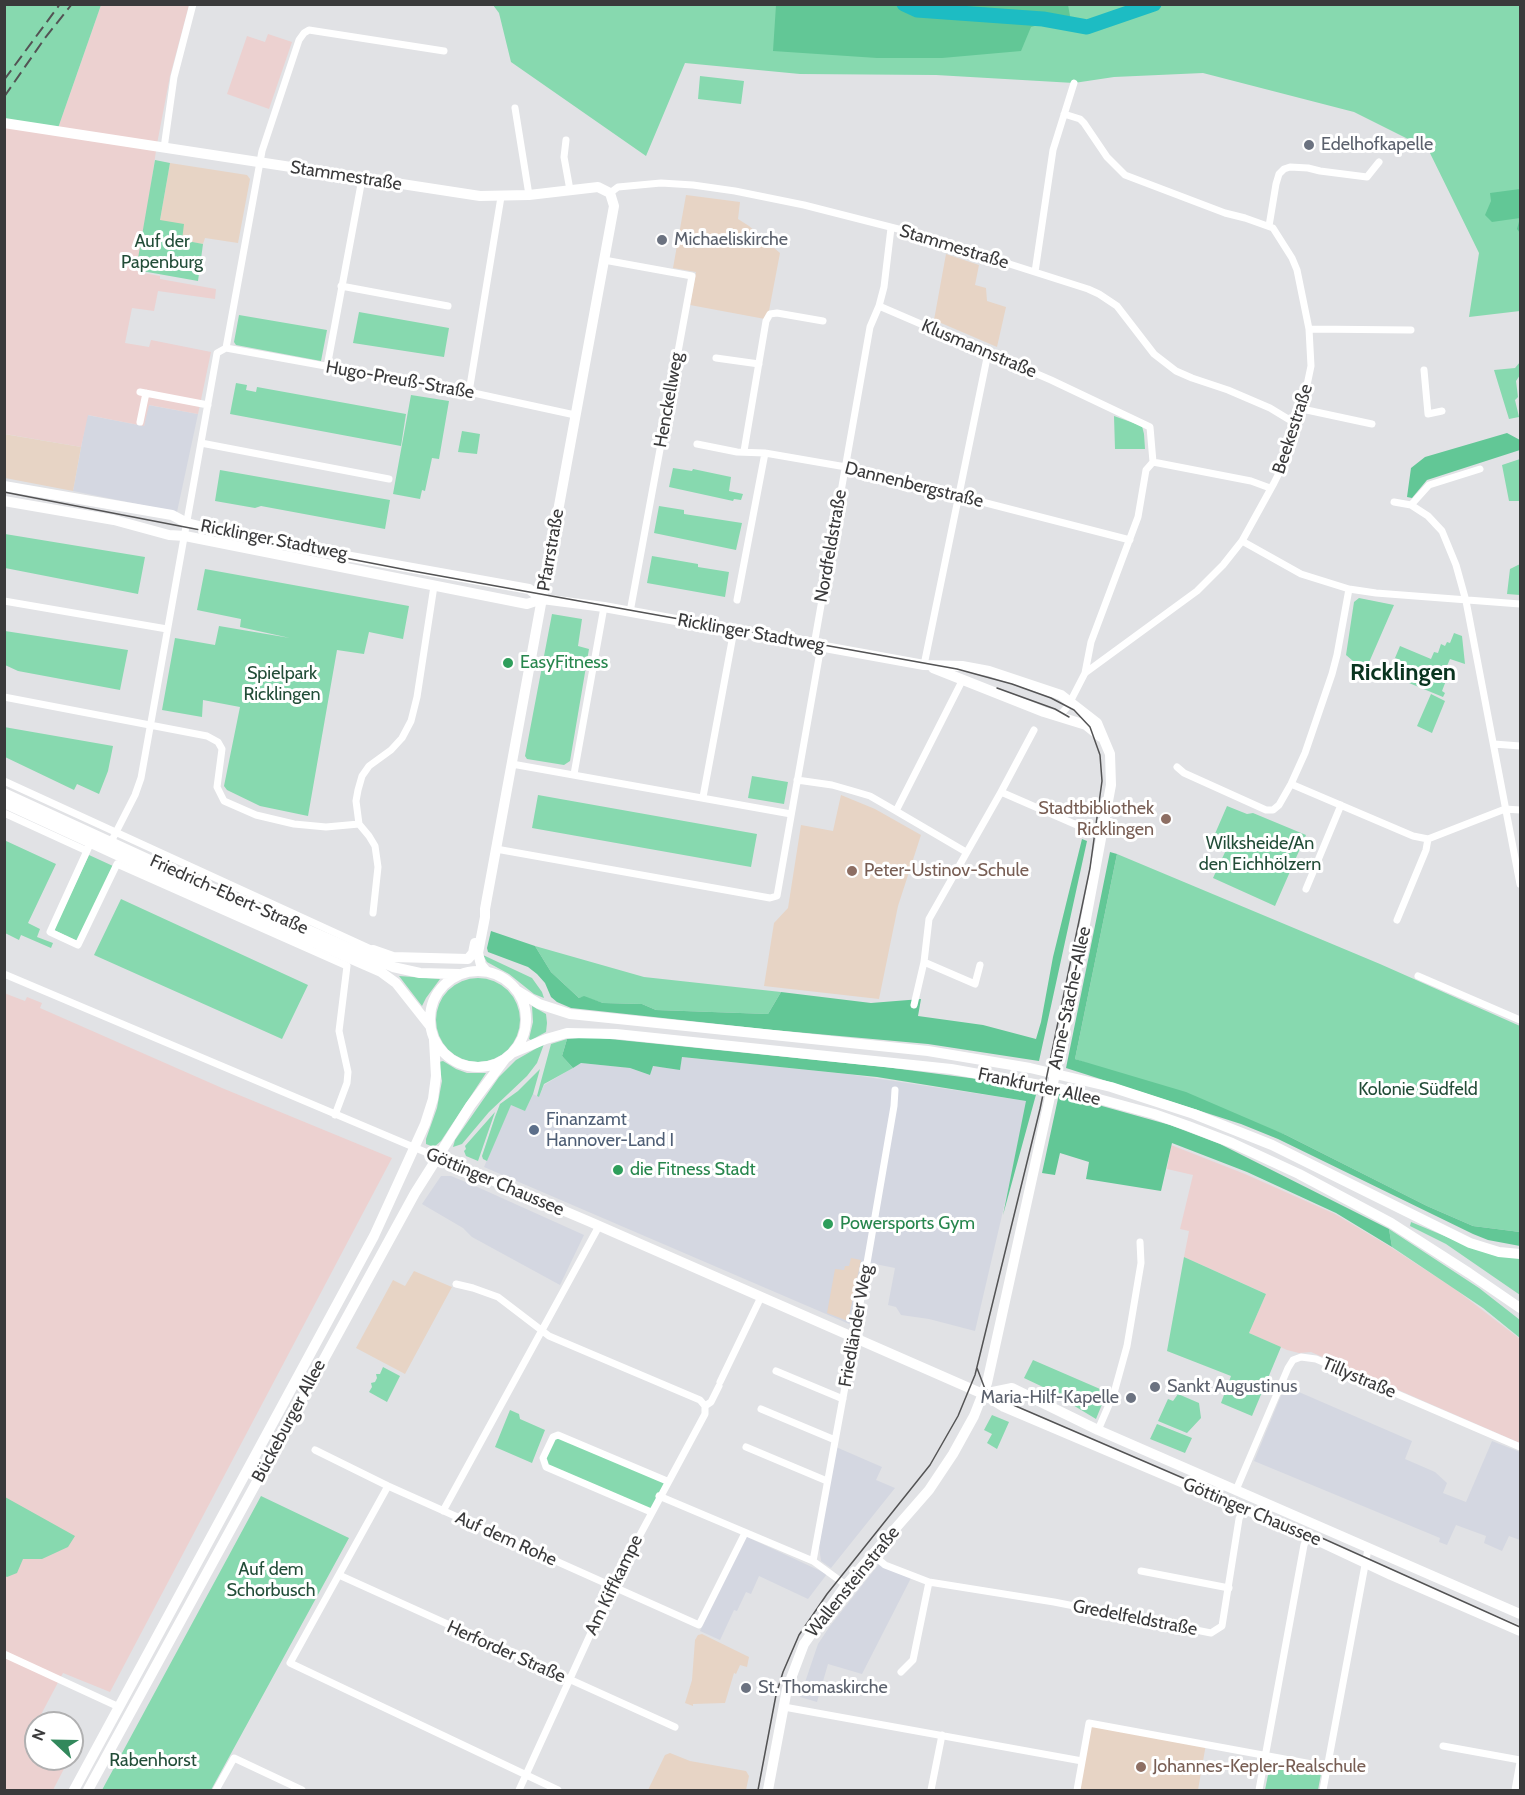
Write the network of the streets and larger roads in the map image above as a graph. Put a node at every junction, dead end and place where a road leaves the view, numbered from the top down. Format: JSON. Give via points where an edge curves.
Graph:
{"nodes":[{"id":1,"x":193,"y":4,"type":"edge"},
{"id":2,"x":444,"y":51,"type":"dead end"},
{"id":3,"x":1074,"y":83,"type":"dead end"},
{"id":4,"x":515,"y":108,"type":"dead end"},
{"id":5,"x":1064,"y":114,"type":"junction"},
{"id":6,"x":4,"y":123,"type":"edge"},
{"id":7,"x":566,"y":140,"type":"dead end"},
{"id":8,"x":164,"y":148,"type":"junction"},
{"id":9,"x":259,"y":162,"type":"junction"},
{"id":10,"x":1379,"y":162,"type":"dead end"},
{"id":11,"x":362,"y":179,"type":"junction"},
{"id":12,"x":570,"y":190,"type":"junction"},
{"id":13,"x":610,"y":193,"type":"junction"},
{"id":14,"x":529,"y":195,"type":"junction"},
{"id":15,"x":501,"y":197,"type":"junction"},
{"id":16,"x":1269,"y":226,"type":"junction"},
{"id":17,"x":891,"y":228,"type":"junction"},
{"id":18,"x":604,"y":260,"type":"junction"},
{"id":19,"x":1035,"y":272,"type":"junction"},
{"id":20,"x":341,"y":286,"type":"junction"},
{"id":21,"x":448,"y":306,"type":"dead end"},
{"id":22,"x":879,"y":306,"type":"junction"},
{"id":23,"x":823,"y":321,"type":"dead end"},
{"id":24,"x":1309,"y":329,"type":"junction"},
{"id":25,"x":1411,"y":330,"type":"dead end"},
{"id":26,"x":226,"y":348,"type":"junction"},
{"id":27,"x":988,"y":353,"type":"junction"},
{"id":28,"x":716,"y":358,"type":"dead end"},
{"id":29,"x":759,"y":364,"type":"junction"},
{"id":30,"x":327,"y":367,"type":"junction"},
{"id":31,"x":1424,"y":370,"type":"dead end"},
{"id":32,"x":469,"y":393,"type":"junction"},
{"id":33,"x":208,"y":405,"type":"junction"},
{"id":34,"x":1302,"y":409,"type":"junction"},
{"id":35,"x":1442,"y":411,"type":"dead end"},
{"id":36,"x":575,"y":415,"type":"junction"},
{"id":37,"x":140,"y":423,"type":"dead end"},
{"id":38,"x":1298,"y":424,"type":"junction"},
{"id":39,"x":1372,"y":424,"type":"dead end"},
{"id":40,"x":201,"y":443,"type":"junction"},
{"id":41,"x":697,"y":444,"type":"dead end"},
{"id":42,"x":744,"y":451,"type":"junction"},
{"id":43,"x":765,"y":453,"type":"junction"},
{"id":44,"x":1153,"y":462,"type":"junction"},
{"id":45,"x":846,"y":467,"type":"junction"},
{"id":46,"x":1480,"y":469,"type":"dead end"},
{"id":47,"x":389,"y":479,"type":"dead end"},
{"id":48,"x":4,"y":486,"type":"edge"},
{"id":49,"x":1270,"y":488,"type":"junction"},
{"id":50,"x":960,"y":496,"type":"junction"},
{"id":51,"x":4,"y":501,"type":"edge"},
{"id":52,"x":1394,"y":502,"type":"dead end"},
{"id":53,"x":1411,"y":505,"type":"junction"},
{"id":54,"x":186,"y":529,"type":"junction"},
{"id":55,"x":1130,"y":540,"type":"junction"},
{"id":56,"x":1242,"y":541,"type":"junction"},
{"id":57,"x":434,"y":586,"type":"junction"},
{"id":58,"x":1349,"y":589,"type":"junction"},
{"id":59,"x":542,"y":599,"type":"junction"},
{"id":60,"x":737,"y":600,"type":"dead end"},
{"id":61,"x":4,"y":601,"type":"edge"},
{"id":62,"x":1466,"y":601,"type":"junction"},
{"id":63,"x":1521,"y":604,"type":"edge"},
{"id":64,"x":604,"y":607,"type":"junction"},
{"id":65,"x":630,"y":612,"type":"junction"},
{"id":66,"x":166,"y":629,"type":"junction"},
{"id":67,"x":734,"y":630,"type":"junction"},
{"id":68,"x":817,"y":645,"type":"junction"},
{"id":69,"x":924,"y":665,"type":"junction"},
{"id":70,"x":1085,"y":673,"type":"junction"},
{"id":71,"x":962,"y":681,"type":"junction"},
{"id":72,"x":4,"y":697,"type":"edge"},
{"id":73,"x":1065,"y":698,"type":"junction"},
{"id":74,"x":1053,"y":714,"type":"junction"},
{"id":75,"x":150,"y":724,"type":"junction"},
{"id":76,"x":1082,"y":724,"type":"junction"},
{"id":77,"x":1034,"y":730,"type":"dead end"},
{"id":78,"x":1107,"y":742,"type":"junction"},
{"id":79,"x":1494,"y":744,"type":"junction"},
{"id":80,"x":1521,"y":746,"type":"edge"},
{"id":81,"x":512,"y":764,"type":"junction"},
{"id":82,"x":1177,"y":766,"type":"dead end"},
{"id":83,"x":574,"y":774,"type":"junction"},
{"id":84,"x":797,"y":780,"type":"junction"},
{"id":85,"x":4,"y":781,"type":"edge"},
{"id":86,"x":1292,"y":784,"type":"junction"},
{"id":87,"x":1001,"y":792,"type":"junction"},
{"id":88,"x":4,"y":793,"type":"edge"},
{"id":89,"x":703,"y":797,"type":"junction"},
{"id":90,"x":4,"y":804,"type":"edge"},
{"id":91,"x":1341,"y":805,"type":"junction"},
{"id":92,"x":1505,"y":809,"type":"junction"},
{"id":93,"x":1521,"y":810,"type":"edge"},
{"id":94,"x":896,"y":811,"type":"junction"},
{"id":95,"x":4,"y":813,"type":"edge"},
{"id":96,"x":791,"y":814,"type":"junction"},
{"id":97,"x":359,"y":824,"type":"junction"},
{"id":98,"x":1102,"y":836,"type":"junction"},
{"id":99,"x":113,"y":838,"type":"junction"},
{"id":100,"x":1428,"y":839,"type":"junction"},
{"id":101,"x":89,"y":847,"type":"junction"},
{"id":102,"x":496,"y":849,"type":"junction"},
{"id":103,"x":966,"y":852,"type":"junction"},
{"id":104,"x":1521,"y":884,"type":"edge"},
{"id":105,"x":1306,"y":889,"type":"dead end"},
{"id":106,"x":485,"y":909,"type":"junction"},
{"id":107,"x":373,"y":913,"type":"dead end"},
{"id":108,"x":1397,"y":920,"type":"dead end"},
{"id":109,"x":360,"y":958,"type":"junction"},
{"id":110,"x":924,"y":962,"type":"junction"},
{"id":111,"x":980,"y":965,"type":"dead end"},
{"id":112,"x":486,"y":971,"type":"junction"},
{"id":113,"x":4,"y":974,"type":"edge"},
{"id":114,"x":459,"y":974,"type":"junction"},
{"id":115,"x":1418,"y":976,"type":"dead end"},
{"id":116,"x":516,"y":990,"type":"junction"},
{"id":117,"x":914,"y":1005,"type":"dead end"},
{"id":118,"x":1521,"y":1020,"type":"edge"},
{"id":119,"x":430,"y":1026,"type":"junction"},
{"id":120,"x":434,"y":1040,"type":"junction"},
{"id":121,"x":508,"y":1056,"type":"junction"},
{"id":122,"x":895,"y":1090,"type":"dead end"},
{"id":123,"x":335,"y":1114,"type":"junction"},
{"id":124,"x":415,"y":1148,"type":"junction"},
{"id":125,"x":437,"y":1157,"type":"junction"},
{"id":126,"x":599,"y":1226,"type":"junction"},
{"id":127,"x":1140,"y":1242,"type":"dead end"},
{"id":128,"x":1521,"y":1254,"type":"edge"},
{"id":129,"x":456,"y":1284,"type":"dead end"},
{"id":130,"x":761,"y":1297,"type":"junction"},
{"id":131,"x":1521,"y":1308,"type":"edge"},
{"id":132,"x":541,"y":1330,"type":"junction"},
{"id":133,"x":854,"y":1338,"type":"junction"},
{"id":134,"x":776,"y":1371,"type":"dead end"},
{"id":135,"x":983,"y":1394,"type":"junction"},
{"id":136,"x":843,"y":1399,"type":"junction"},
{"id":137,"x":705,"y":1406,"type":"junction"},
{"id":138,"x":761,"y":1409,"type":"dead end"},
{"id":139,"x":1098,"y":1430,"type":"junction"},
{"id":140,"x":835,"y":1440,"type":"junction"},
{"id":141,"x":746,"y":1447,"type":"dead end"},
{"id":142,"x":1521,"y":1447,"type":"edge"},
{"id":143,"x":315,"y":1450,"type":"dead end"},
{"id":144,"x":667,"y":1481,"type":"junction"},
{"id":145,"x":827,"y":1481,"type":"junction"},
{"id":146,"x":388,"y":1486,"type":"junction"},
{"id":147,"x":1236,"y":1490,"type":"junction"},
{"id":148,"x":659,"y":1496,"type":"junction"},
{"id":149,"x":1243,"y":1509,"type":"junction"},
{"id":150,"x":443,"y":1511,"type":"junction"},
{"id":151,"x":651,"y":1512,"type":"junction"},
{"id":152,"x":745,"y":1533,"type":"junction"},
{"id":153,"x":1308,"y":1536,"type":"junction"},
{"id":154,"x":1368,"y":1549,"type":"junction"},
{"id":155,"x":872,"y":1554,"type":"junction"},
{"id":156,"x":813,"y":1561,"type":"junction"},
{"id":157,"x":1365,"y":1563,"type":"junction"},
{"id":158,"x":1142,"y":1571,"type":"dead end"},
{"id":159,"x":339,"y":1575,"type":"junction"},
{"id":160,"x":929,"y":1581,"type":"junction"},
{"id":161,"x":846,"y":1585,"type":"junction"},
{"id":162,"x":612,"y":1587,"type":"junction"},
{"id":163,"x":1229,"y":1588,"type":"junction"},
{"id":164,"x":1521,"y":1614,"type":"edge"},
{"id":165,"x":1521,"y":1630,"type":"edge"},
{"id":166,"x":4,"y":1654,"type":"edge"},
{"id":167,"x":901,"y":1672,"type":"dead end"},
{"id":168,"x":569,"y":1681,"type":"junction"},
{"id":169,"x":119,"y":1707,"type":"junction"},
{"id":170,"x":783,"y":1707,"type":"junction"},
{"id":171,"x":675,"y":1727,"type":"dead end"},
{"id":172,"x":942,"y":1736,"type":"junction"},
{"id":173,"x":1443,"y":1746,"type":"dead end"},
{"id":174,"x":1266,"y":1755,"type":"junction"},
{"id":175,"x":1082,"y":1761,"type":"junction"},
{"id":176,"x":1521,"y":1761,"type":"edge"},
{"id":177,"x":1328,"y":1767,"type":"junction"},
{"id":178,"x":527,"y":1775,"type":"junction"},
{"id":179,"x":74,"y":1791,"type":"edge"},
{"id":180,"x":88,"y":1791,"type":"edge"},
{"id":181,"x":216,"y":1791,"type":"edge"},
{"id":182,"x":302,"y":1791,"type":"edge"},
{"id":183,"x":519,"y":1791,"type":"edge"},
{"id":184,"x":558,"y":1791,"type":"edge"},
{"id":185,"x":768,"y":1791,"type":"edge"},
{"id":186,"x":931,"y":1791,"type":"edge"},
{"id":187,"x":1077,"y":1791,"type":"edge"},
{"id":188,"x":1259,"y":1791,"type":"edge"},
{"id":189,"x":1323,"y":1791,"type":"edge"},
{"id":190,"x":1515,"y":1791,"type":"edge"}],
"edges":[{"from":1,"to":8,"type":"street","via":[[174,77]]},
{"from":2,"to":9,"type":"street","via":[[306,31]]},
{"from":3,"to":5,"type":"street"},
{"from":4,"to":14,"type":"street"},
{"from":5,"to":16,"type":"street","via":[[1084,123],[1125,175]]},
{"from":5,"to":19,"type":"street","via":[[1053,150]]},
{"from":6,"to":8,"type":"street","name":"Stammestraße"},
{"from":7,"to":12,"type":"street","via":[[564,157]]},
{"from":8,"to":9,"type":"street","name":"Stammestraße"},
{"from":9,"to":11,"type":"street","name":"Stammestraße"},
{"from":9,"to":26,"type":"street"},
{"from":10,"to":16,"type":"street","via":[[1371,174],[1362,178],[1308,168],[1284,169],[1276,184]]},
{"from":11,"to":15,"type":"street","name":"Stammestraße"},
{"from":11,"to":20,"type":"street"},
{"from":12,"to":13,"type":"street","name":"Stammestraße","via":[[598,188]]},
{"from":12,"to":14,"type":"street","name":"Stammestraße"},
{"from":13,"to":17,"type":"street","name":"Stammestraße","via":[[618,187],[639,184],[693,185],[804,206]]},
{"from":13,"to":18,"type":"street","name":"Pfarrstraße","via":[[614,206]]},
{"from":14,"to":15,"type":"street","name":"Stammestraße"},
{"from":15,"to":32,"type":"street"},
{"from":16,"to":24,"type":"street","name":"Beekestraße","via":[[1292,258]]},
{"from":17,"to":19,"type":"street","name":"Stammestraße"},
{"from":17,"to":22,"type":"street"},
{"from":18,"to":36,"type":"street","name":"Pfarrstraße"},
{"from":18,"to":65,"type":"street","name":"Henckellweg","via":[[692,276]]},
{"from":19,"to":38,"type":"street","name":"Stammestraße","via":[[1109,299],[1154,354],[1176,371],[1270,408]]},
{"from":20,"to":21,"type":"street"},
{"from":20,"to":30,"type":"street"},
{"from":22,"to":27,"type":"street","name":"Klusmannstraße"},
{"from":22,"to":45,"type":"street","name":"Nordfeldstraße","via":[[870,327]]},
{"from":23,"to":29,"type":"street","via":[[770,315]]},
{"from":24,"to":25,"type":"street"},
{"from":24,"to":34,"type":"street","name":"Beekestraße","via":[[1311,366]]},
{"from":26,"to":30,"type":"street","name":"Hugo-Preuß-Straße"},
{"from":26,"to":33,"type":"street","via":[[217,354]]},
{"from":27,"to":44,"type":"street","name":"Klusmannstraße","via":[[1142,421],[1150,427]]},
{"from":27,"to":50,"type":"street"},
{"from":28,"to":29,"type":"street"},
{"from":29,"to":42,"type":"street"},
{"from":30,"to":32,"type":"street","name":"Hugo-Preuß-Straße"},
{"from":31,"to":35,"type":"street","via":[[1428,414]]},
{"from":32,"to":36,"type":"street","name":"Hugo-Preuß-Straße"},
{"from":33,"to":37,"type":"street","via":[[143,392]]},
{"from":33,"to":40,"type":"street"},
{"from":34,"to":38,"type":"street","name":"Beekestraße"},
{"from":34,"to":39,"type":"street"},
{"from":36,"to":59,"type":"street","name":"Pfarrstraße"},
{"from":38,"to":49,"type":"street","name":"Beekestraße","via":[[1289,453]]},
{"from":40,"to":47,"type":"street"},
{"from":40,"to":54,"type":"street"},
{"from":41,"to":42,"type":"street","name":"Dannenbergstraße"},
{"from":42,"to":43,"type":"street","name":"Dannenbergstraße"},
{"from":43,"to":45,"type":"street","name":"Dannenbergstraße"},
{"from":43,"to":60,"type":"street"},
{"from":44,"to":49,"type":"street"},
{"from":44,"to":55,"type":"street","via":[[1146,470]]},
{"from":45,"to":50,"type":"street","name":"Dannenbergstraße"},
{"from":45,"to":68,"type":"street","name":"Nordfeldstraße"},
{"from":46,"to":53,"type":"street","via":[[1429,485]]},
{"from":48,"to":54,"type":"street","name":"Ricklinger Stadtweg","via":[[172,515]]},
{"from":49,"to":56,"type":"street","name":"Beekestraße"},
{"from":50,"to":55,"type":"street","name":"Dannenbergstraße"},
{"from":50,"to":69,"type":"street"},
{"from":51,"to":54,"type":"street","name":"Ricklinger Stadtweg","via":[[114,520],[169,535]]},
{"from":52,"to":53,"type":"street"},
{"from":53,"to":62,"type":"street","via":[[1442,531]]},
{"from":54,"to":57,"type":"street","name":"Ricklinger Stadtweg"},
{"from":54,"to":59,"type":"street","name":"Ricklinger Stadtweg","via":[[529,589]]},
{"from":54,"to":66,"type":"street"},
{"from":55,"to":70,"type":"street","via":[[1091,642]]},
{"from":56,"to":58,"type":"street","via":[[1301,574]]},
{"from":56,"to":70,"type":"street","name":"Beekestraße","via":[[1197,591]]},
{"from":57,"to":59,"type":"street","name":"Ricklinger Stadtweg","via":[[527,604]]},
{"from":57,"to":97,"type":"street","via":[[411,721],[402,738],[362,776],[356,801]]},
{"from":58,"to":62,"type":"street"},
{"from":58,"to":86,"type":"street","via":[[1337,655]]},
{"from":59,"to":64,"type":"street","name":"Ricklinger Stadtweg"},
{"from":59,"to":81,"type":"street","name":"Pfarrstraße"},
{"from":61,"to":66,"type":"street"},
{"from":62,"to":63,"type":"street"},
{"from":62,"to":79,"type":"street"},
{"from":64,"to":65,"type":"street","name":"Ricklinger Stadtweg"},
{"from":64,"to":83,"type":"street"},
{"from":65,"to":67,"type":"street","name":"Ricklinger Stadtweg"},
{"from":66,"to":75,"type":"street"},
{"from":67,"to":68,"type":"street","name":"Ricklinger Stadtweg"},
{"from":67,"to":89,"type":"street"},
{"from":68,"to":69,"type":"street","name":"Ricklinger Stadtweg"},
{"from":68,"to":84,"type":"street","name":"Nordfeldstraße"},
{"from":69,"to":71,"type":"street","name":"Ricklinger Stadtweg"},
{"from":69,"to":73,"type":"street","name":"Ricklinger Stadtweg","via":[[988,671]]},
{"from":70,"to":73,"type":"street","name":"Beekestraße"},
{"from":71,"to":74,"type":"street","name":"Ricklinger Stadtweg"},
{"from":71,"to":94,"type":"street"},
{"from":72,"to":75,"type":"street"},
{"from":73,"to":74,"type":"street","name":"Beekestraße","via":[[1062,713]]},
{"from":73,"to":76,"type":"street"},
{"from":73,"to":78,"type":"street","name":"Anne-Stache-Allee","via":[[1097,723]]},
{"from":74,"to":76,"type":"street"},
{"from":75,"to":97,"type":"street","via":[[218,742],[222,758],[217,787],[224,801],[234,806],[294,824]]},
{"from":75,"to":99,"type":"street","via":[[141,778]]},
{"from":76,"to":78,"type":"street"},
{"from":77,"to":87,"type":"street"},
{"from":78,"to":98,"type":"street","name":"Anne-Stache-Allee","via":[[1111,784]]},
{"from":79,"to":80,"type":"street"},
{"from":79,"to":92,"type":"street"},
{"from":81,"to":83,"type":"street"},
{"from":81,"to":102,"type":"street","name":"Pfarrstraße"},
{"from":82,"to":86,"type":"street","via":[[1193,778],[1266,810],[1279,805]]},
{"from":83,"to":89,"type":"street"},
{"from":84,"to":94,"type":"street","via":[[870,796]]},
{"from":84,"to":96,"type":"street","name":"Nordfeldstraße"},
{"from":85,"to":99,"type":"street","name":"Friedrich-Ebert-Straße"},
{"from":86,"to":91,"type":"street"},
{"from":87,"to":98,"type":"street"},
{"from":87,"to":103,"type":"street"},
{"from":88,"to":99,"type":"street","name":"Friedrich-Ebert-Straße"},
{"from":89,"to":96,"type":"street"},
{"from":90,"to":101,"type":"street","name":"Friedrich-Ebert-Straße"},
{"from":91,"to":100,"type":"street"},
{"from":91,"to":105,"type":"street"},
{"from":92,"to":93,"type":"street"},
{"from":92,"to":100,"type":"street"},
{"from":92,"to":104,"type":"street"},
{"from":94,"to":103,"type":"street"},
{"from":95,"to":101,"type":"street","name":"Friedrich-Ebert-Straße"},
{"from":96,"to":102,"type":"street","name":"Nordfeldstraße","via":[[777,896],[770,898]]},
{"from":97,"to":107,"type":"street","via":[[375,846],[378,867]]},
{"from":98,"to":135,"type":"street","name":"Anne-Stache-Allee","via":[[1059,1055]]},
{"from":99,"to":109,"type":"street","name":"Friedrich-Ebert-Straße"},
{"from":100,"to":108,"type":"street"},
{"from":101,"to":109,"type":"street","name":"Friedrich-Ebert-Straße"},
{"from":101,"to":109,"type":"street","name":"Friedrich-Ebert-Straße","via":[[50,932],[78,945],[117,864]]},
{"from":102,"to":106,"type":"street","name":"Pfarrstraße"},
{"from":103,"to":110,"type":"street","via":[[929,919]]},
{"from":106,"to":109,"type":"street","name":"Pfarrstraße","via":[[479,917],[473,953],[468,959]]},
{"from":106,"to":112,"type":"street","name":"Pfarrstraße","via":[[478,953]]},
{"from":109,"to":114,"type":"street","name":"Friedrich-Ebert-Straße","via":[[406,971]]},
{"from":109,"to":119,"type":"street","name":"Friedrich-Ebert-Straße","via":[[396,983]]},
{"from":109,"to":123,"type":"street","via":[[339,1031],[348,1072]]},
{"from":110,"to":111,"type":"street","via":[[975,984]]},
{"from":110,"to":117,"type":"street"},
{"from":112,"to":114,"type":"street"},
{"from":112,"to":116,"type":"street","via":[[503,977]]},
{"from":113,"to":123,"type":"street","name":"Göttinger Chaussee"},
{"from":114,"to":119,"type":"street","via":[[444,984],[434,999]]},
{"from":115,"to":118,"type":"street"},
{"from":116,"to":121,"type":"street","via":[[526,1017],[523,1036]]},
{"from":116,"to":128,"type":"street","name":"Frankfurter Allee","via":[[546,1007],[580,1016],[928,1052],[1042,1070],[1111,1087],[1272,1145],[1470,1243]]},
{"from":119,"to":120,"type":"street"},
{"from":120,"to":121,"type":"street","via":[[445,1055],[470,1067],[488,1066]]},
{"from":120,"to":124,"type":"street","name":"Bückeburger Allee","via":[[433,1099]]},
{"from":121,"to":125,"type":"street","name":"Bückeburger Allee"},
{"from":121,"to":131,"type":"street","name":"Frankfurter Allee","via":[[567,1034],[616,1034],[943,1068],[1062,1089],[1188,1126],[1299,1174],[1391,1223]]},
{"from":122,"to":133,"type":"street","name":"Friedländer Weg"},
{"from":123,"to":124,"type":"street","name":"Göttinger Chaussee"},
{"from":124,"to":125,"type":"street","name":"Göttinger Chaussee"},
{"from":124,"to":169,"type":"street","name":"Bückeburger Allee","via":[[368,1247]]},
{"from":125,"to":126,"type":"street","name":"Göttinger Chaussee"},
{"from":125,"to":180,"type":"street","name":"Bückeburger Allee"},
{"from":126,"to":130,"type":"street","name":"Göttinger Chaussee"},
{"from":126,"to":132,"type":"street"},
{"from":127,"to":139,"type":"street","via":[[1141,1263],[1127,1346],[1114,1393]]},
{"from":129,"to":132,"type":"street","via":[[498,1297]]},
{"from":130,"to":133,"type":"street","name":"Göttinger Chaussee"},
{"from":130,"to":137,"type":"street","name":"Am Kiffkampe","via":[[711,1402]]},
{"from":132,"to":137,"type":"street","via":[[700,1400]]},
{"from":132,"to":150,"type":"street"},
{"from":133,"to":135,"type":"street","name":"Göttinger Chaussee"},
{"from":133,"to":136,"type":"street","name":"Friedländer Weg"},
{"from":134,"to":136,"type":"street"},
{"from":135,"to":139,"type":"street","name":"Göttinger Chaussee","via":[[1012,1388]]},
{"from":135,"to":149,"type":"street","name":"Göttinger Chaussee","via":[[1004,1407]]},
{"from":135,"to":155,"type":"street","name":"Wallensteinstraße","via":[[929,1490]]},
{"from":136,"to":140,"type":"street","name":"Friedländer Weg"},
{"from":137,"to":144,"type":"street","name":"Am Kiffkampe","via":[[705,1414]]},
{"from":138,"to":140,"type":"street"},
{"from":139,"to":147,"type":"street","name":"Göttinger Chaussee"},
{"from":140,"to":145,"type":"street","name":"Friedländer Weg"},
{"from":141,"to":145,"type":"street"},
{"from":142,"to":147,"type":"street","name":"Tillystraße","via":[[1316,1359],[1301,1357],[1287,1368]]},
{"from":143,"to":146,"type":"street","name":"Auf dem Rohe"},
{"from":144,"to":148,"type":"street","name":"Am Kiffkampe"},
{"from":144,"to":151,"type":"street","via":[[558,1435],[552,1437],[543,1458],[546,1467]]},
{"from":145,"to":156,"type":"street","name":"Friedländer Weg"},
{"from":146,"to":150,"type":"street","name":"Auf dem Rohe"},
{"from":146,"to":159,"type":"street"},
{"from":147,"to":154,"type":"street","name":"Göttinger Chaussee"},
{"from":148,"to":151,"type":"street","name":"Am Kiffkampe"},
{"from":148,"to":152,"type":"street"},
{"from":149,"to":153,"type":"street","name":"Göttinger Chaussee"},
{"from":149,"to":163,"type":"street","name":"Gredelfeldstraße"},
{"from":150,"to":162,"type":"street","name":"Auf dem Rohe"},
{"from":151,"to":162,"type":"street","name":"Am Kiffkampe"},
{"from":152,"to":156,"type":"street"},
{"from":152,"to":162,"type":"street","name":"Auf dem Rohe","via":[[699,1625]]},
{"from":153,"to":157,"type":"street","name":"Göttinger Chaussee"},
{"from":153,"to":174,"type":"street"},
{"from":154,"to":157,"type":"street"},
{"from":154,"to":164,"type":"street","name":"Göttinger Chaussee"},
{"from":155,"to":160,"type":"street","name":"Gredelfeldstraße","via":[[885,1564]]},
{"from":155,"to":161,"type":"street","name":"Wallensteinstraße"},
{"from":156,"to":161,"type":"street"},
{"from":157,"to":165,"type":"street","name":"Göttinger Chaussee"},
{"from":157,"to":177,"type":"street"},
{"from":158,"to":163,"type":"street"},
{"from":159,"to":168,"type":"street","name":"Herforder Straße"},
{"from":159,"to":178,"type":"street","via":[[290,1664]]},
{"from":160,"to":163,"type":"street","name":"Gredelfeldstraße","via":[[1211,1633],[1222,1626]]},
{"from":160,"to":167,"type":"street","via":[[913,1660]]},
{"from":161,"to":170,"type":"street","name":"Wallensteinstraße","via":[[804,1644]]},
{"from":162,"to":168,"type":"street","name":"Am Kiffkampe"},
{"from":166,"to":169,"type":"street"},
{"from":168,"to":171,"type":"street","name":"Herforder Straße"},
{"from":168,"to":178,"type":"street","name":"Am Kiffkampe"},
{"from":169,"to":179,"type":"street","name":"Bückeburger Allee"},
{"from":170,"to":172,"type":"street"},
{"from":170,"to":185,"type":"street","name":"Wallensteinstraße"},
{"from":172,"to":175,"type":"street"},
{"from":172,"to":186,"type":"street"},
{"from":173,"to":176,"type":"street"},
{"from":174,"to":175,"type":"street","via":[[1089,1723]]},
{"from":174,"to":177,"type":"street"},
{"from":174,"to":188,"type":"street"},
{"from":175,"to":187,"type":"street"},
{"from":176,"to":190,"type":"street"},
{"from":177,"to":189,"type":"street"},
{"from":178,"to":183,"type":"street","name":"Am Kiffkampe"},
{"from":178,"to":184,"type":"street"},
{"from":181,"to":182,"type":"street","via":[[234,1758]]}]}
